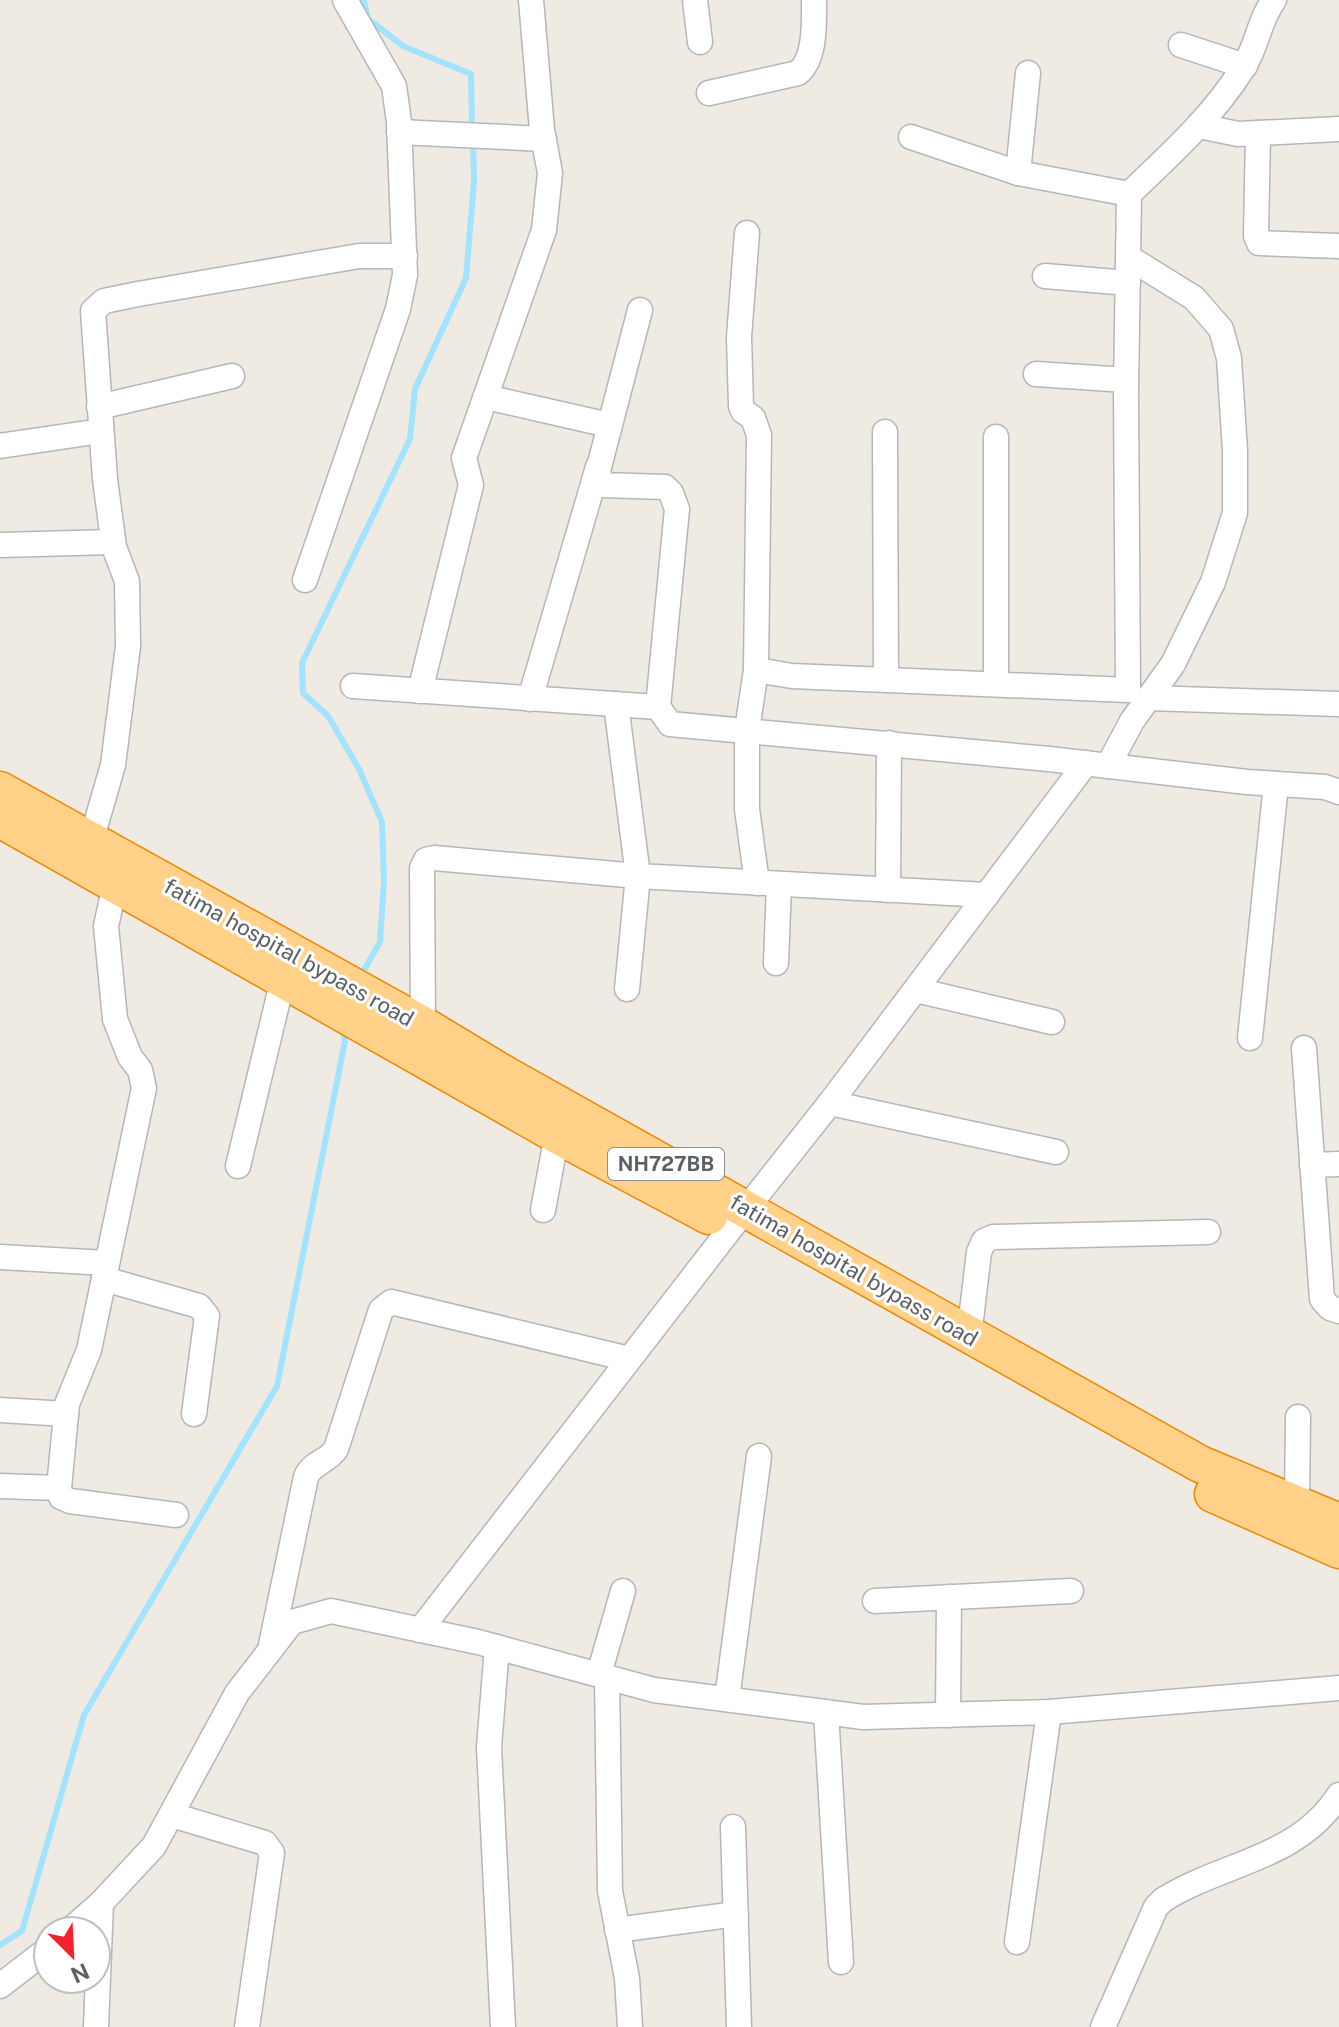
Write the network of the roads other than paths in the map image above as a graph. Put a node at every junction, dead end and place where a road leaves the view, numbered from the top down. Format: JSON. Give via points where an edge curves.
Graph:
{"nodes":[{"id":1,"x":345,"y":0,"type":"edge"},
{"id":2,"x":531,"y":0,"type":"edge"},
{"id":3,"x":695,"y":0,"type":"edge"},
{"id":4,"x":814,"y":0,"type":"edge"},
{"id":5,"x":1274,"y":0,"type":"edge"},
{"id":6,"x":700,"y":42,"type":"dead end"},
{"id":7,"x":1181,"y":45,"type":"dead end"},
{"id":8,"x":1245,"y":66,"type":"junction"},
{"id":9,"x":1028,"y":73,"type":"dead end"},
{"id":10,"x":709,"y":93,"type":"dead end"},
{"id":11,"x":1199,"y":126,"type":"junction"},
{"id":12,"x":1339,"y":129,"type":"edge"},
{"id":13,"x":399,"y":132,"type":"junction"},
{"id":14,"x":1258,"y":133,"type":"junction"},
{"id":15,"x":911,"y":137,"type":"dead end"},
{"id":16,"x":544,"y":139,"type":"junction"},
{"id":17,"x":1018,"y":173,"type":"junction"},
{"id":18,"x":1129,"y":194,"type":"junction"},
{"id":19,"x":747,"y":233,"type":"dead end"},
{"id":20,"x":1339,"y":246,"type":"edge"},
{"id":21,"x":405,"y":256,"type":"junction"},
{"id":22,"x":1128,"y":257,"type":"junction"},
{"id":23,"x":1045,"y":276,"type":"dead end"},
{"id":24,"x":1128,"y":283,"type":"junction"},
{"id":25,"x":640,"y":310,"type":"dead end"},
{"id":26,"x":1036,"y":374,"type":"dead end"},
{"id":27,"x":232,"y":376,"type":"dead end"},
{"id":28,"x":1126,"y":380,"type":"junction"},
{"id":29,"x":486,"y":397,"type":"junction"},
{"id":30,"x":99,"y":407,"type":"junction"},
{"id":31,"x":609,"y":425,"type":"junction"},
{"id":32,"x":101,"y":431,"type":"junction"},
{"id":33,"x":885,"y":432,"type":"dead end"},
{"id":34,"x":996,"y":437,"type":"dead end"},
{"id":35,"x":0,"y":446,"type":"edge"},
{"id":36,"x":599,"y":461,"type":"junction"},
{"id":37,"x":113,"y":542,"type":"junction"},
{"id":38,"x":0,"y":545,"type":"edge"},
{"id":39,"x":305,"y":580,"type":"dead end"},
{"id":40,"x":756,"y":670,"type":"junction"},
{"id":41,"x":886,"y":679,"type":"junction"},
{"id":42,"x":996,"y":683,"type":"junction"},
{"id":43,"x":353,"y":686,"type":"dead end"},
{"id":44,"x":420,"y":691,"type":"junction"},
{"id":45,"x":1144,"y":692,"type":"junction"},
{"id":46,"x":530,"y":699,"type":"junction"},
{"id":47,"x":616,"y":704,"type":"junction"},
{"id":48,"x":1339,"y":704,"type":"edge"},
{"id":49,"x":658,"y":707,"type":"junction"},
{"id":50,"x":747,"y":730,"type":"junction"},
{"id":51,"x":889,"y":743,"type":"junction"},
{"id":52,"x":1097,"y":765,"type":"junction"},
{"id":53,"x":1276,"y":784,"type":"junction"},
{"id":54,"x":0,"y":790,"type":"edge"},
{"id":55,"x":1339,"y":792,"type":"edge"},
{"id":56,"x":0,"y":819,"type":"edge"},
{"id":57,"x":84,"y":852,"type":"junction"},
{"id":58,"x":638,"y":876,"type":"junction"},
{"id":59,"x":768,"y":884,"type":"junction"},
{"id":60,"x":115,"y":885,"type":"junction"},
{"id":61,"x":888,"y":890,"type":"junction"},
{"id":62,"x":987,"y":895,"type":"junction"},
{"id":63,"x":776,"y":963,"type":"dead end"},
{"id":64,"x":283,"y":979,"type":"junction"},
{"id":65,"x":627,"y":989,"type":"dead end"},
{"id":66,"x":916,"y":990,"type":"junction"},
{"id":67,"x":1052,"y":1022,"type":"dead end"},
{"id":68,"x":423,"y":1025,"type":"junction"},
{"id":69,"x":1250,"y":1038,"type":"dead end"},
{"id":70,"x":1304,"y":1048,"type":"dead end"},
{"id":71,"x":499,"y":1086,"type":"junction"},
{"id":72,"x":830,"y":1103,"type":"junction"},
{"id":73,"x":557,"y":1135,"type":"junction"},
{"id":74,"x":1056,"y":1152,"type":"dead end"},
{"id":75,"x":1339,"y":1164,"type":"edge"},
{"id":76,"x":1312,"y":1165,"type":"junction"},
{"id":77,"x":238,"y":1166,"type":"dead end"},
{"id":78,"x":543,"y":1210,"type":"dead end"},
{"id":79,"x":738,"y":1218,"type":"junction"},
{"id":80,"x":1328,"y":1226,"type":"edge"},
{"id":81,"x":1208,"y":1232,"type":"dead end"},
{"id":82,"x":0,"y":1257,"type":"edge"},
{"id":83,"x":106,"y":1271,"type":"junction"},
{"id":84,"x":1339,"y":1311,"type":"edge"},
{"id":85,"x":969,"y":1336,"type":"junction"},
{"id":86,"x":629,"y":1359,"type":"junction"},
{"id":87,"x":0,"y":1410,"type":"edge"},
{"id":88,"x":66,"y":1414,"type":"junction"},
{"id":89,"x":194,"y":1414,"type":"dead end"},
{"id":90,"x":1298,"y":1417,"type":"dead end"},
{"id":91,"x":759,"y":1456,"type":"dead end"},
{"id":92,"x":0,"y":1486,"type":"edge"},
{"id":93,"x":59,"y":1488,"type":"junction"},
{"id":94,"x":176,"y":1515,"type":"dead end"},
{"id":95,"x":1292,"y":1516,"type":"junction"},
{"id":96,"x":1339,"y":1522,"type":"edge"},
{"id":97,"x":1339,"y":1550,"type":"edge"},
{"id":98,"x":623,"y":1591,"type":"dead end"},
{"id":99,"x":1071,"y":1591,"type":"dead end"},
{"id":100,"x":949,"y":1597,"type":"junction"},
{"id":101,"x":875,"y":1601,"type":"dead end"},
{"id":102,"x":420,"y":1630,"type":"junction"},
{"id":103,"x":497,"y":1647,"type":"junction"},
{"id":104,"x":269,"y":1652,"type":"junction"},
{"id":105,"x":603,"y":1675,"type":"junction"},
{"id":106,"x":1339,"y":1688,"type":"edge"},
{"id":107,"x":727,"y":1699,"type":"junction"},
{"id":108,"x":826,"y":1712,"type":"junction"},
{"id":109,"x":1049,"y":1712,"type":"junction"},
{"id":110,"x":948,"y":1715,"type":"junction"},
{"id":111,"x":1339,"y":1795,"type":"edge"},
{"id":112,"x":172,"y":1815,"type":"junction"},
{"id":113,"x":733,"y":1827,"type":"dead end"},
{"id":114,"x":101,"y":1903,"type":"junction"},
{"id":115,"x":736,"y":1914,"type":"junction"},
{"id":116,"x":87,"y":1915,"type":"edge"},
{"id":117,"x":617,"y":1930,"type":"junction"},
{"id":118,"x":1017,"y":1942,"type":"dead end"},
{"id":119,"x":32,"y":1961,"type":"edge"},
{"id":120,"x":841,"y":1962,"type":"dead end"},
{"id":121,"x":0,"y":1986,"type":"edge"},
{"id":122,"x":96,"y":2027,"type":"edge"},
{"id":123,"x":247,"y":2027,"type":"edge"},
{"id":124,"x":503,"y":2027,"type":"edge"},
{"id":125,"x":630,"y":2027,"type":"edge"},
{"id":126,"x":739,"y":2027,"type":"edge"},
{"id":127,"x":1103,"y":2027,"type":"edge"}],
"edges":[{"from":1,"to":13,"type":"street","via":[[394,86]]},
{"from":2,"to":16,"type":"street"},
{"from":3,"to":6,"type":"street"},
{"from":4,"to":10,"type":"street","via":[[804,69]]},
{"from":5,"to":8,"type":"street"},
{"from":7,"to":8,"type":"street"},
{"from":8,"to":11,"type":"street"},
{"from":9,"to":17,"type":"street"},
{"from":11,"to":14,"type":"street"},
{"from":11,"to":18,"type":"street"},
{"from":12,"to":14,"type":"street"},
{"from":13,"to":16,"type":"street"},
{"from":13,"to":21,"type":"street"},
{"from":14,"to":20,"type":"street","via":[[1259,243]]},
{"from":15,"to":17,"type":"street"},
{"from":16,"to":29,"type":"street","via":[[550,173],[544,230]]},
{"from":17,"to":18,"type":"street"},
{"from":18,"to":22,"type":"street"},
{"from":19,"to":40,"type":"street","via":[[739,337],[741,406],[759,435]]},
{"from":21,"to":30,"type":"street","via":[[359,256],[104,301],[93,311]]},
{"from":21,"to":39,"type":"street","via":[[398,309]]},
{"from":22,"to":24,"type":"street"},
{"from":22,"to":45,"type":"street","via":[[1194,298],[1221,329],[1229,358],[1233,420],[1235,513],[1227,543],[1173,664]]},
{"from":23,"to":24,"type":"street"},
{"from":24,"to":28,"type":"street"},
{"from":25,"to":31,"type":"street"},
{"from":26,"to":28,"type":"street"},
{"from":27,"to":30,"type":"street"},
{"from":28,"to":45,"type":"street"},
{"from":29,"to":31,"type":"street"},
{"from":29,"to":44,"type":"street","via":[[464,458],[471,485]]},
{"from":30,"to":32,"type":"street"},
{"from":31,"to":36,"type":"street"},
{"from":32,"to":35,"type":"street"},
{"from":32,"to":37,"type":"street"},
{"from":33,"to":41,"type":"street"},
{"from":34,"to":42,"type":"street"},
{"from":36,"to":46,"type":"street"},
{"from":36,"to":49,"type":"street","via":[[602,485],[665,487],[676,503]]},
{"from":37,"to":38,"type":"street"},
{"from":37,"to":57,"type":"street","via":[[127,581],[128,646],[113,765]]},
{"from":40,"to":41,"type":"street"},
{"from":40,"to":50,"type":"street"},
{"from":41,"to":42,"type":"street"},
{"from":42,"to":45,"type":"street"},
{"from":43,"to":44,"type":"street"},
{"from":44,"to":46,"type":"street"},
{"from":45,"to":48,"type":"street"},
{"from":45,"to":52,"type":"street","via":[[1132,721]]},
{"from":46,"to":47,"type":"street"},
{"from":47,"to":49,"type":"street"},
{"from":47,"to":58,"type":"street"},
{"from":49,"to":50,"type":"street","via":[[670,724]]},
{"from":50,"to":51,"type":"street"},
{"from":50,"to":59,"type":"street","via":[[747,809]]},
{"from":51,"to":52,"type":"street"},
{"from":51,"to":61,"type":"street"},
{"from":52,"to":53,"type":"street"},
{"from":52,"to":62,"type":"street"},
{"from":53,"to":55,"type":"street"},
{"from":53,"to":69,"type":"street"},
{"from":54,"to":57,"type":"highway","name":"fatima hospital bypass road","number":"NH727BB"},
{"from":56,"to":57,"type":"highway","name":"fatima hospital bypass road","number":"NH727BB"},
{"from":57,"to":60,"type":"highway","name":"fatima hospital bypass road","number":"NH727BB"},
{"from":57,"to":68,"type":"highway","name":"fatima hospital bypass road","number":"NH727BB"},
{"from":58,"to":59,"type":"street"},
{"from":58,"to":65,"type":"street"},
{"from":58,"to":68,"type":"street","via":[[426,860]]},
{"from":59,"to":61,"type":"street"},
{"from":59,"to":63,"type":"street"},
{"from":60,"to":64,"type":"highway","name":"fatima hospital bypass road","number":"NH727BB"},
{"from":60,"to":83,"type":"street","via":[[106,926],[115,1019],[144,1079]]},
{"from":61,"to":62,"type":"street"},
{"from":62,"to":66,"type":"street"},
{"from":64,"to":71,"type":"highway","name":"fatima hospital bypass road","number":"NH727BB"},
{"from":64,"to":77,"type":"street"},
{"from":66,"to":67,"type":"street"},
{"from":66,"to":72,"type":"street"},
{"from":68,"to":71,"type":"highway","name":"fatima hospital bypass road","number":"NH727BB"},
{"from":70,"to":76,"type":"street"},
{"from":71,"to":73,"type":"highway","name":"fatima hospital bypass road","number":"NH727BB"},
{"from":71,"to":79,"type":"highway","name":"fatima hospital bypass road","number":"NH727BB"},
{"from":72,"to":74,"type":"street"},
{"from":72,"to":79,"type":"street"},
{"from":73,"to":78,"type":"street"},
{"from":73,"to":79,"type":"highway","name":"fatima hospital bypass road","number":"NH727BB"},
{"from":75,"to":76,"type":"street"},
{"from":76,"to":80,"type":"street"},
{"from":79,"to":85,"type":"highway","name":"fatima hospital bypass road","number":"NH727BB"},
{"from":79,"to":86,"type":"street"},
{"from":79,"to":95,"type":"highway","name":"fatima hospital bypass road","number":"NH727BB","via":[[1067,1418],[1189,1483]]},
{"from":80,"to":84,"type":"street","via":[[1322,1299]]},
{"from":81,"to":85,"type":"street","via":[[993,1237],[979,1252]]},
{"from":82,"to":83,"type":"street"},
{"from":83,"to":88,"type":"street","via":[[89,1350]]},
{"from":83,"to":89,"type":"street","via":[[204,1310]]},
{"from":85,"to":95,"type":"highway","name":"fatima hospital bypass road","number":"NH727BB"},
{"from":86,"to":102,"type":"street"},
{"from":86,"to":104,"type":"street","via":[[385,1304],[336,1449],[306,1477]]},
{"from":87,"to":88,"type":"street"},
{"from":88,"to":93,"type":"street"},
{"from":90,"to":95,"type":"street"},
{"from":91,"to":107,"type":"street"},
{"from":92,"to":93,"type":"street"},
{"from":93,"to":94,"type":"street","via":[[61,1497],[70,1501]]},
{"from":95,"to":96,"type":"highway","name":"fatima hospital bypass road","number":"NH727BB"},
{"from":95,"to":97,"type":"highway","name":"fatima hospital bypass road","number":"NH727BB"},
{"from":98,"to":105,"type":"street"},
{"from":99,"to":100,"type":"street"},
{"from":100,"to":101,"type":"street"},
{"from":100,"to":110,"type":"street"},
{"from":102,"to":103,"type":"street"},
{"from":102,"to":104,"type":"street","via":[[331,1611],[292,1622]]},
{"from":103,"to":105,"type":"street"},
{"from":103,"to":124,"type":"street","via":[[489,1747]]},
{"from":104,"to":112,"type":"street","via":[[237,1693]]},
{"from":105,"to":107,"type":"street","via":[[654,1690]]},
{"from":105,"to":117,"type":"street","via":[[610,1891]]},
{"from":106,"to":109,"type":"street"},
{"from":107,"to":108,"type":"street"},
{"from":108,"to":110,"type":"street","via":[[863,1717]]},
{"from":108,"to":120,"type":"street"},
{"from":109,"to":110,"type":"street"},
{"from":109,"to":118,"type":"street"},
{"from":111,"to":127,"type":"street","via":[[1317,1824],[1285,1846],[1163,1900]]},
{"from":112,"to":114,"type":"street","via":[[154,1846]]},
{"from":112,"to":123,"type":"street","via":[[265,1843],[272,1853]]},
{"from":113,"to":115,"type":"street"},
{"from":114,"to":116,"type":"street"},
{"from":114,"to":122,"type":"street"},
{"from":115,"to":117,"type":"street"},
{"from":115,"to":126,"type":"street"},
{"from":117,"to":125,"type":"street"},
{"from":119,"to":121,"type":"street"}]}
